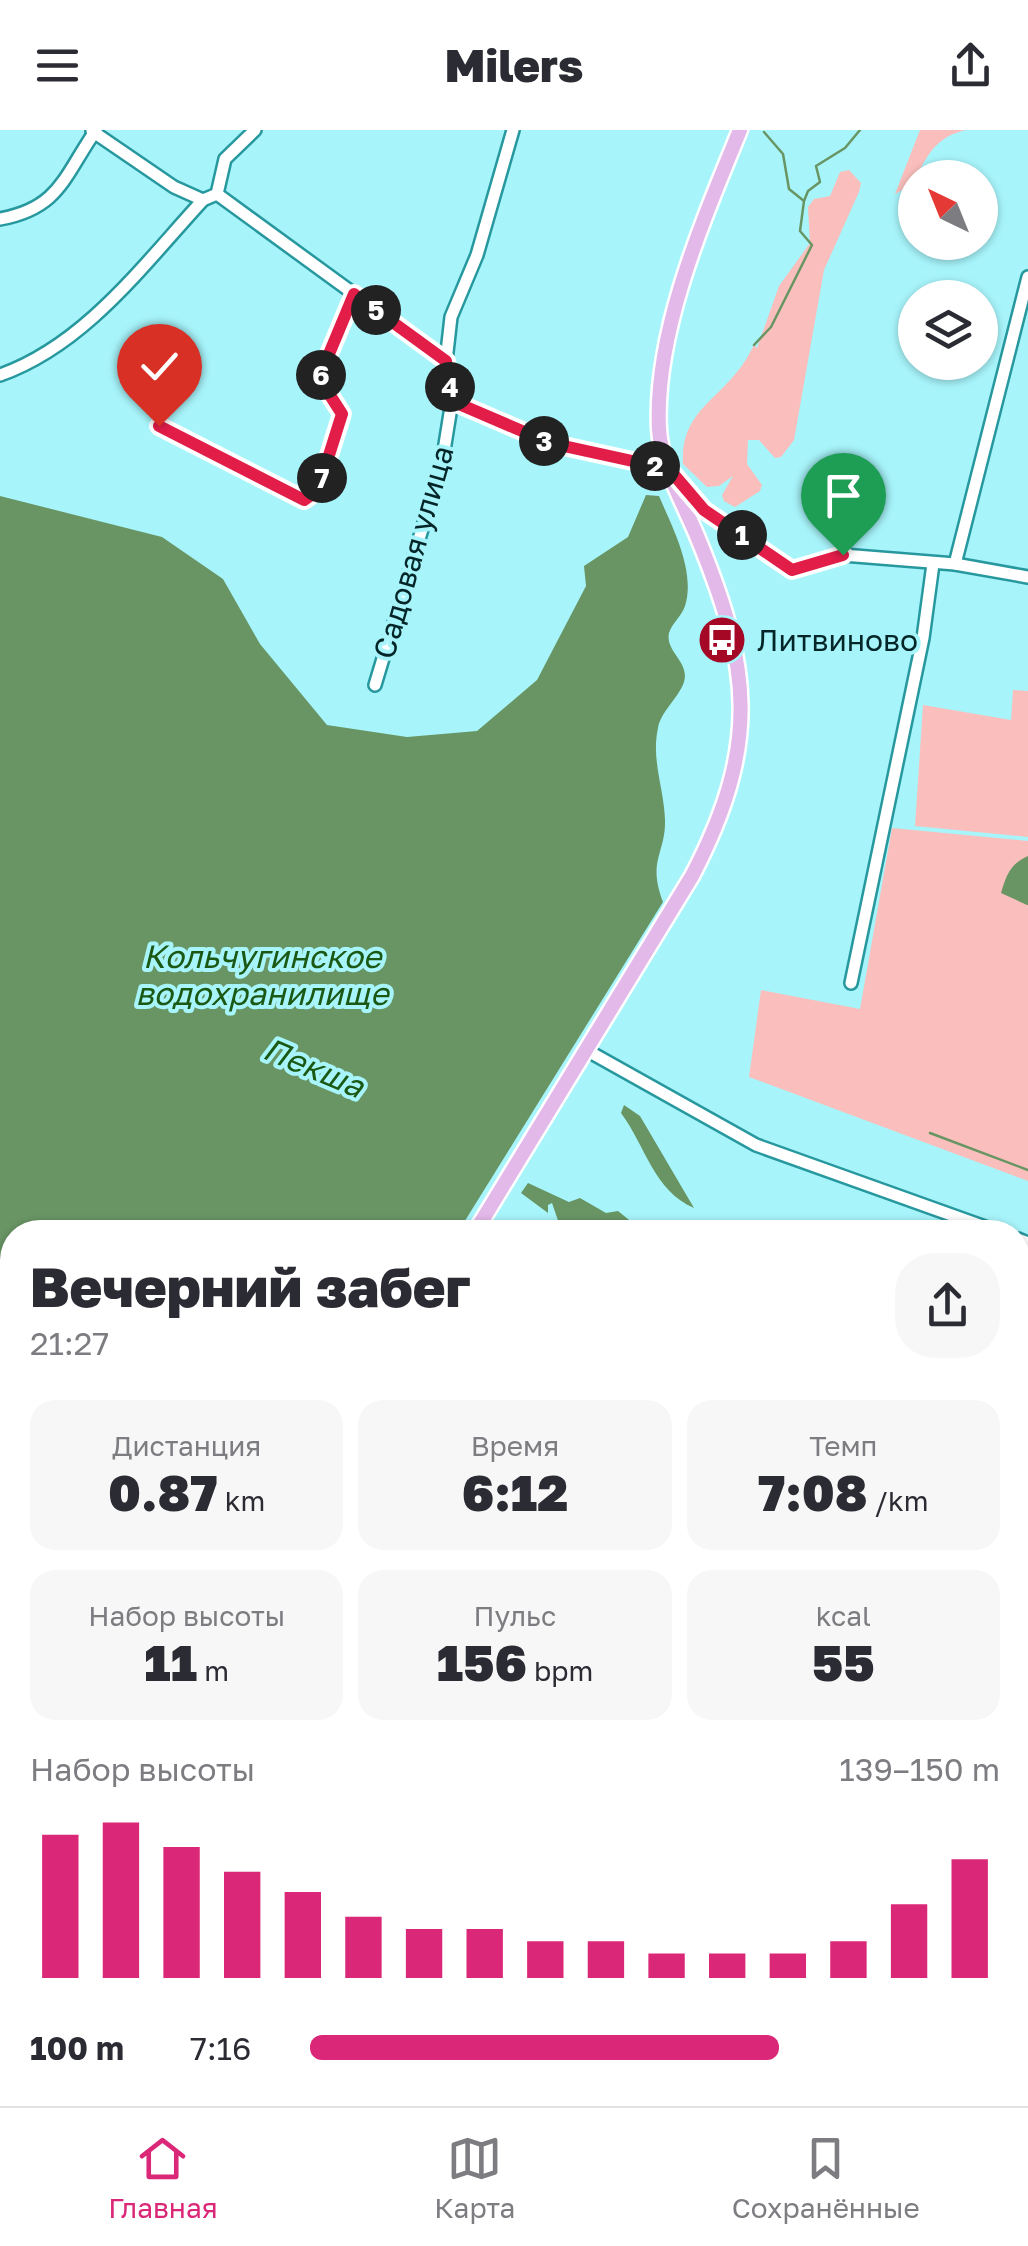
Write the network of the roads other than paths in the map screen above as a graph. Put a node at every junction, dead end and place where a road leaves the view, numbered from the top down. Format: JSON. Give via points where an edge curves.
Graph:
{"nodes":[{"id":1,"x":255,"y":130,"type":"edge"},
{"id":2,"x":513,"y":130,"type":"edge"},
{"id":3,"x":740,"y":130,"type":"edge"},
{"id":4,"x":94,"y":131,"type":"edge"},
{"id":5,"x":217,"y":194,"type":"junction"},
{"id":6,"x":202,"y":200,"type":"junction"},
{"id":7,"x":0,"y":218,"type":"edge"},
{"id":8,"x":1028,"y":277,"type":"edge"},
{"id":9,"x":354,"y":294,"type":"junction"},
{"id":10,"x":446,"y":361,"type":"junction"},
{"id":11,"x":0,"y":375,"type":"edge"},
{"id":12,"x":452,"y":401,"type":"junction"},
{"id":13,"x":159,"y":426,"type":"dead end"},
{"id":14,"x":669,"y":469,"type":"junction"},
{"id":15,"x":933,"y":564,"type":"junction"},
{"id":16,"x":956,"y":564,"type":"junction"},
{"id":17,"x":1028,"y":577,"type":"edge"},
{"id":18,"x":375,"y":685,"type":"dead end"},
{"id":19,"x":851,"y":983,"type":"dead end"},
{"id":20,"x":588,"y":1051,"type":"junction"},
{"id":21,"x":482,"y":1220,"type":"edge"},
{"id":22,"x":965,"y":1220,"type":"edge"}],
"edges":[{"from":1,"to":5,"type":"street","via":[[225,159]]},
{"from":2,"to":10,"type":"street","name":"Садовая улица","via":[[477,255],[450,317]]},
{"from":3,"to":14,"type":"main road","via":[[667,350],[658,428]]},
{"from":4,"to":6,"type":"street"},
{"from":4,"to":7,"type":"street","via":[[52,197],[30,214]]},
{"from":5,"to":6,"type":"street"},
{"from":5,"to":9,"type":"street"},
{"from":6,"to":11,"type":"street","via":[[103,309],[29,365]]},
{"from":8,"to":16,"type":"street"},
{"from":9,"to":10,"type":"street"},
{"from":9,"to":13,"type":"street","via":[[319,378],[342,414],[312,497],[304,500]]},
{"from":10,"to":12,"type":"street","name":"Садовая улица"},
{"from":12,"to":14,"type":"street","via":[[550,443]]},
{"from":12,"to":18,"type":"street","name":"Садовая улица","via":[[442,462]]},
{"from":14,"to":15,"type":"street","via":[[704,510],[792,570],[843,555]]},
{"from":14,"to":20,"type":"main road","via":[[725,610],[743,716],[718,824]]},
{"from":15,"to":16,"type":"street"},
{"from":15,"to":19,"type":"street"},
{"from":16,"to":17,"type":"street"},
{"from":20,"to":21,"type":"main road"},
{"from":20,"to":22,"type":"street","via":[[756,1145]]}]}
